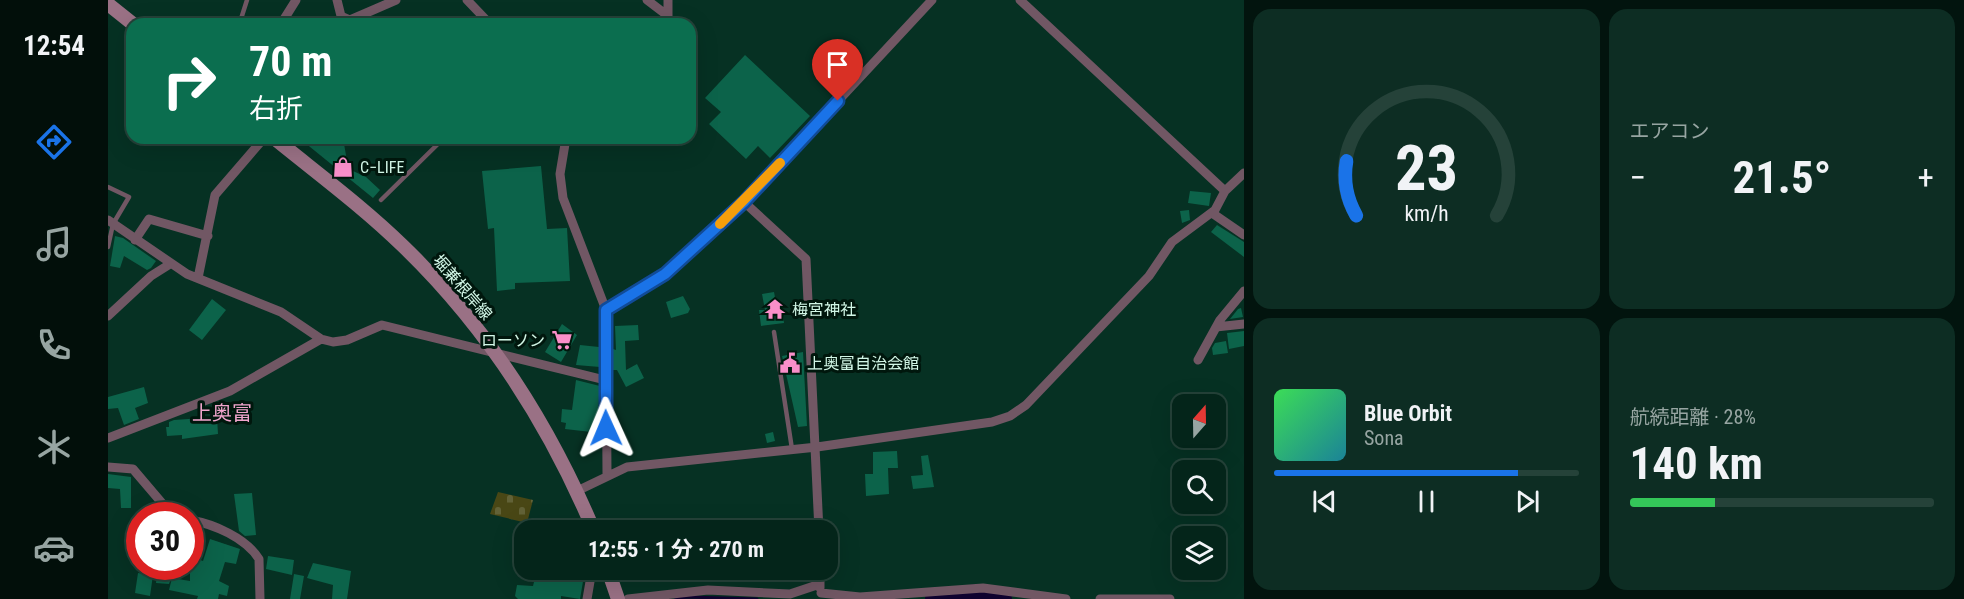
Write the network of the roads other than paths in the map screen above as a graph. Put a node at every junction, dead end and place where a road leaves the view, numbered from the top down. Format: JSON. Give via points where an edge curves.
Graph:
{"nodes":[{"id":1,"x":112,"y":0,"type":"edge"},
{"id":2,"x":247,"y":0,"type":"edge"},
{"id":3,"x":296,"y":0,"type":"edge"},
{"id":4,"x":337,"y":0,"type":"edge"},
{"id":5,"x":396,"y":0,"type":"edge"},
{"id":6,"x":467,"y":0,"type":"edge"},
{"id":7,"x":647,"y":0,"type":"edge"},
{"id":8,"x":668,"y":0,"type":"edge"},
{"id":9,"x":932,"y":0,"type":"edge"},
{"id":10,"x":1020,"y":0,"type":"edge"},
{"id":11,"x":108,"y":4,"type":"edge"},
{"id":12,"x":126,"y":18,"type":"edge"},
{"id":13,"x":241,"y":18,"type":"edge"},
{"id":14,"x":285,"y":18,"type":"edge"},
{"id":15,"x":346,"y":18,"type":"edge"},
{"id":16,"x":355,"y":18,"type":"edge"},
{"id":17,"x":484,"y":18,"type":"edge"},
{"id":18,"x":663,"y":18,"type":"edge"},
{"id":19,"x":665,"y":18,"type":"edge"},
{"id":20,"x":259,"y":144,"type":"edge"},
{"id":21,"x":281,"y":144,"type":"edge"},
{"id":22,"x":438,"y":144,"type":"edge"},
{"id":23,"x":565,"y":144,"type":"edge"},
{"id":24,"x":1244,"y":173,"type":"edge"},
{"id":25,"x":108,"y":187,"type":"edge"},
{"id":26,"x":1225,"y":191,"type":"junction"},
{"id":27,"x":381,"y":200,"type":"dead end"},
{"id":28,"x":744,"y":202,"type":"junction"},
{"id":29,"x":1212,"y":213,"type":"junction"},
{"id":30,"x":110,"y":222,"type":"edge"},
{"id":31,"x":1244,"y":235,"type":"edge"},
{"id":32,"x":208,"y":236,"type":"junction"},
{"id":33,"x":135,"y":240,"type":"junction"},
{"id":34,"x":108,"y":247,"type":"edge"},
{"id":35,"x":170,"y":264,"type":"junction"},
{"id":36,"x":198,"y":278,"type":"junction"},
{"id":37,"x":1244,"y":291,"type":"edge"},
{"id":38,"x":606,"y":310,"type":"junction"},
{"id":39,"x":108,"y":316,"type":"edge"},
{"id":40,"x":1244,"y":324,"type":"edge"},
{"id":41,"x":1216,"y":327,"type":"junction"},
{"id":42,"x":774,"y":332,"type":"dead end"},
{"id":43,"x":321,"y":339,"type":"junction"},
{"id":44,"x":499,"y":356,"type":"junction"},
{"id":45,"x":1197,"y":360,"type":"dead end"},
{"id":46,"x":605,"y":380,"type":"junction"},
{"id":47,"x":108,"y":438,"type":"edge"},
{"id":48,"x":817,"y":447,"type":"junction"},
{"id":49,"x":792,"y":449,"type":"junction"},
{"id":50,"x":108,"y":467,"type":"edge"},
{"id":51,"x":607,"y":475,"type":"junction"},
{"id":52,"x":577,"y":491,"type":"junction"},
{"id":53,"x":162,"y":502,"type":"edge"},
{"id":54,"x":589,"y":520,"type":"edge"},
{"id":55,"x":819,"y":520,"type":"edge"},
{"id":56,"x":204,"y":524,"type":"edge"},
{"id":57,"x":590,"y":580,"type":"edge"},
{"id":58,"x":611,"y":580,"type":"edge"},
{"id":59,"x":821,"y":592,"type":"edge"},
{"id":60,"x":789,"y":596,"type":"edge"},
{"id":61,"x":260,"y":599,"type":"edge"},
{"id":62,"x":587,"y":599,"type":"edge"},
{"id":63,"x":618,"y":599,"type":"edge"},
{"id":64,"x":628,"y":599,"type":"edge"},
{"id":65,"x":1066,"y":599,"type":"edge"},
{"id":66,"x":1100,"y":599,"type":"edge"},
{"id":67,"x":1170,"y":599,"type":"edge"}],
"edges":[{"from":1,"to":11,"type":"street"},
{"from":2,"to":13,"type":"lane"},
{"from":3,"to":14,"type":"street"},
{"from":4,"to":15,"type":"street","via":[[341,16]]},
{"from":5,"to":16,"type":"street"},
{"from":6,"to":17,"type":"street"},
{"from":7,"to":18,"type":"street"},
{"from":8,"to":19,"type":"street"},
{"from":9,"to":28,"type":"street"},
{"from":10,"to":26,"type":"street"},
{"from":11,"to":12,"type":"main road"},
{"from":20,"to":32,"type":"street","via":[[215,195]]},
{"from":21,"to":44,"type":"main road","name":"堀兼根岸線","via":[[404,246]]},
{"from":22,"to":27,"type":"lane"},
{"from":23,"to":38,"type":"street","via":[[560,174],[563,198]]},
{"from":24,"to":26,"type":"street"},
{"from":25,"to":30,"type":"lane","via":[[129,197]]},
{"from":26,"to":29,"type":"street"},
{"from":28,"to":38,"type":"street","via":[[665,274]]},
{"from":28,"to":48,"type":"street","via":[[806,259]]},
{"from":29,"to":31,"type":"street"},
{"from":29,"to":48,"type":"street","via":[[1172,242],[1149,276],[1026,405],[1010,416],[992,422]]},
{"from":30,"to":33,"type":"street"},
{"from":30,"to":34,"type":"lane"},
{"from":32,"to":33,"type":"street","via":[[149,219]]},
{"from":32,"to":36,"type":"street"},
{"from":33,"to":35,"type":"street"},
{"from":35,"to":36,"type":"street"},
{"from":35,"to":39,"type":"street","via":[[151,276]]},
{"from":36,"to":43,"type":"street","via":[[281,312]]},
{"from":37,"to":41,"type":"street"},
{"from":38,"to":46,"type":"street"},
{"from":40,"to":41,"type":"street"},
{"from":41,"to":45,"type":"street"},
{"from":42,"to":49,"type":"lane"},
{"from":43,"to":44,"type":"street","via":[[347,340],[382,324]]},
{"from":43,"to":47,"type":"street","via":[[238,387]]},
{"from":44,"to":46,"type":"street"},
{"from":44,"to":52,"type":"main road","name":"堀兼根岸線","via":[[539,419]]},
{"from":46,"to":51,"type":"street"},
{"from":48,"to":49,"type":"street"},
{"from":48,"to":55,"type":"street"},
{"from":49,"to":51,"type":"street","via":[[627,467]]},
{"from":50,"to":53,"type":"street","via":[[133,469]]},
{"from":51,"to":52,"type":"street"},
{"from":52,"to":54,"type":"main road","name":"堀兼根岸線"},
{"from":56,"to":61,"type":"street","via":[[256,554]]},
{"from":57,"to":62,"type":"street"},
{"from":58,"to":63,"type":"main road"},
{"from":59,"to":60,"type":"street"},
{"from":59,"to":65,"type":"street","via":[[860,597],[982,588]]},
{"from":60,"to":64,"type":"street","via":[[708,590]]},
{"from":66,"to":67,"type":"street"}]}
